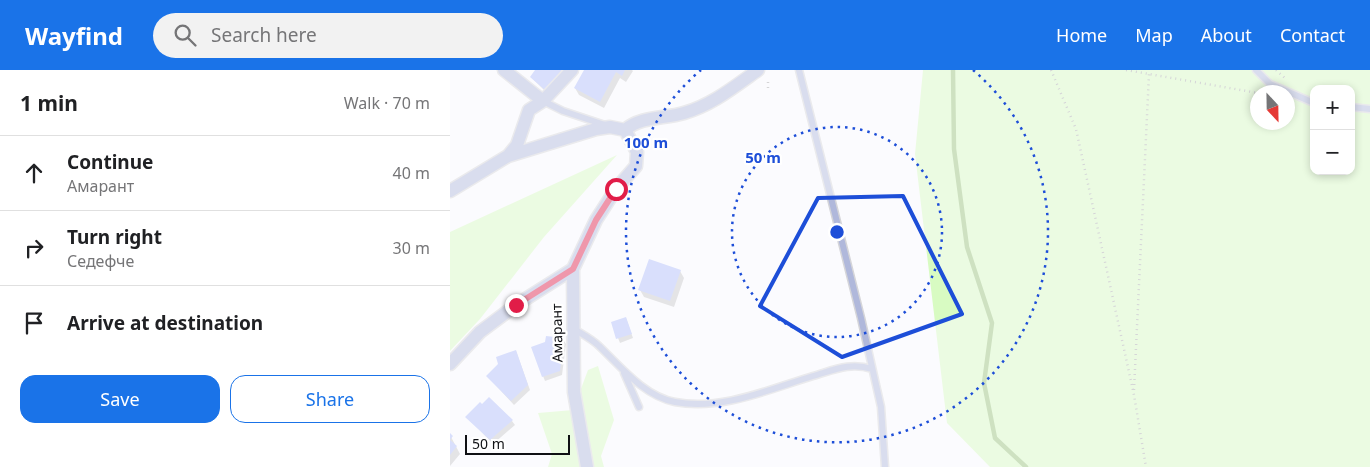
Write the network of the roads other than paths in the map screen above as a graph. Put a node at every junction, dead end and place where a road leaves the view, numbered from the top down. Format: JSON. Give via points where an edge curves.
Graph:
{"nodes":[{"id":1,"x":504,"y":70,"type":"edge"},
{"id":2,"x":572,"y":70,"type":"edge"},
{"id":3,"x":758,"y":70,"type":"edge"},
{"id":4,"x":799,"y":70,"type":"edge"},
{"id":5,"x":1256,"y":70,"type":"edge"},
{"id":6,"x":543,"y":101,"type":"junction"},
{"id":7,"x":1310,"y":101,"type":"edge"},
{"id":8,"x":1355,"y":107,"type":"edge"},
{"id":9,"x":1370,"y":109,"type":"edge"},
{"id":10,"x":610,"y":127,"type":"junction"},
{"id":11,"x":625,"y":130,"type":"junction"},
{"id":12,"x":508,"y":156,"type":"junction"},
{"id":13,"x":450,"y":192,"type":"edge"},
{"id":14,"x":573,"y":269,"type":"junction"},
{"id":15,"x":572,"y":328,"type":"junction"},
{"id":16,"x":450,"y":364,"type":"edge"},
{"id":17,"x":872,"y":368,"type":"junction"},
{"id":18,"x":622,"y":370,"type":"junction"},
{"id":19,"x":639,"y":407,"type":"dead end"},
{"id":20,"x":587,"y":467,"type":"edge"},
{"id":21,"x":885,"y":467,"type":"edge"}],
"edges":[{"from":1,"to":6,"type":"street"},
{"from":2,"to":6,"type":"street"},
{"from":3,"to":11,"type":"street","via":[[713,101],[684,113],[634,122]]},
{"from":4,"to":17,"type":"lane"},
{"from":5,"to":7,"type":"lane","via":[[1270,84]]},
{"from":6,"to":10,"type":"lane"},
{"from":6,"to":12,"type":"street","via":[[529,110],[517,145]]},
{"from":8,"to":9,"type":"lane"},
{"from":10,"to":11,"type":"street"},
{"from":10,"to":12,"type":"street"},
{"from":11,"to":14,"type":"street","name":"Амарант","via":[[637,152],[636,166],[596,220]]},
{"from":12,"to":13,"type":"street"},
{"from":14,"to":15,"type":"street","name":"Амарант"},
{"from":14,"to":16,"type":"street","via":[[480,332]]},
{"from":15,"to":18,"type":"lane","via":[[598,345]]},
{"from":15,"to":20,"type":"street","name":"Амарант","via":[[574,392]]},
{"from":17,"to":18,"type":"lane","via":[[853,365],[731,400],[703,404],[674,402]]},
{"from":17,"to":21,"type":"lane","via":[[881,407]]},
{"from":18,"to":19,"type":"lane"}]}
